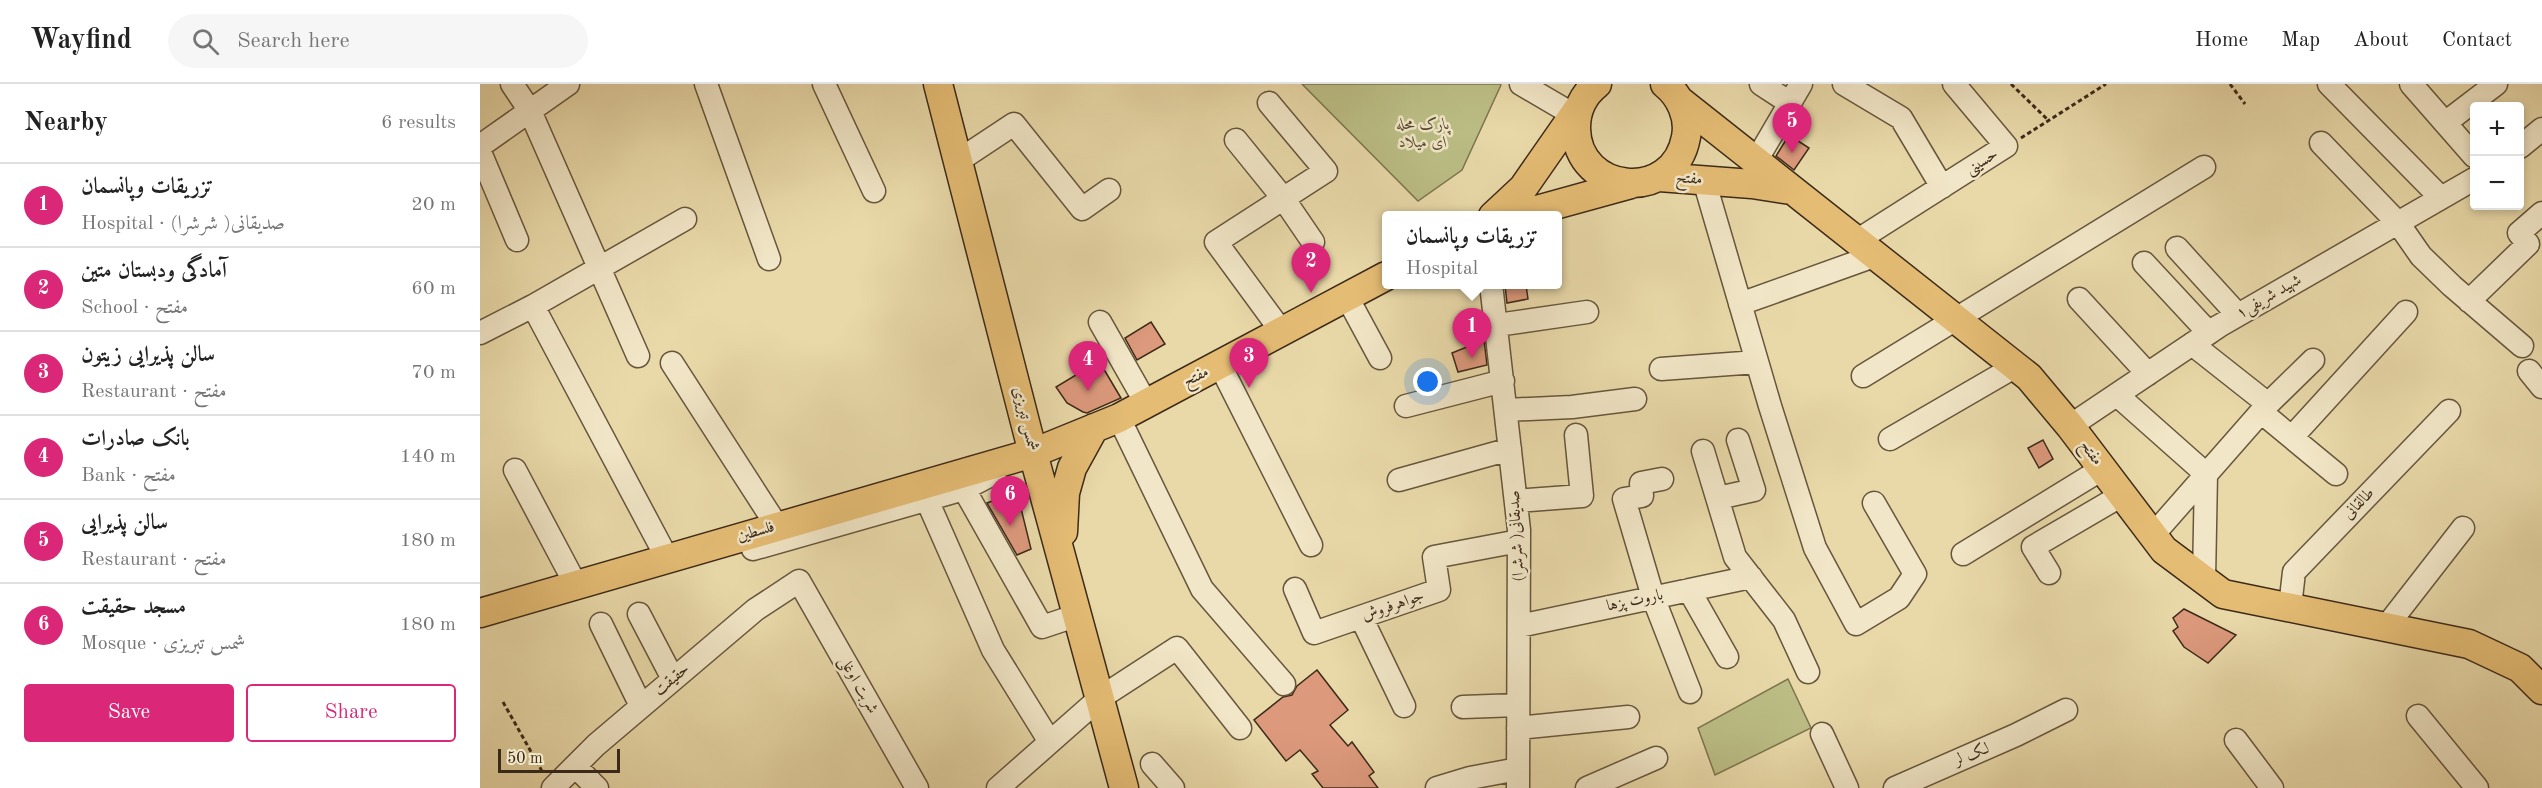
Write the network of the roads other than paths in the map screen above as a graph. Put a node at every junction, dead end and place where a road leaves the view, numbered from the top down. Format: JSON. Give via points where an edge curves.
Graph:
{"nodes":[{"id":1,"x":512,"y":84,"type":"edge"},
{"id":2,"x":568,"y":84,"type":"edge"},
{"id":3,"x":706,"y":84,"type":"edge"},
{"id":4,"x":824,"y":84,"type":"edge"},
{"id":5,"x":938,"y":84,"type":"edge"},
{"id":6,"x":1521,"y":84,"type":"edge"},
{"id":7,"x":1761,"y":84,"type":"edge"},
{"id":8,"x":1844,"y":84,"type":"edge"},
{"id":9,"x":1954,"y":84,"type":"edge"},
{"id":10,"x":2330,"y":84,"type":"edge"},
{"id":11,"x":2411,"y":84,"type":"edge"},
{"id":12,"x":2496,"y":84,"type":"edge"},
{"id":13,"x":2470,"y":92,"type":"edge"},
{"id":14,"x":1672,"y":93,"type":"edge"},
{"id":15,"x":1796,"y":94,"type":"edge"},
{"id":16,"x":1585,"y":100,"type":"edge"},
{"id":17,"x":1269,"y":103,"type":"dead end"},
{"id":18,"x":530,"y":111,"type":"junction"},
{"id":19,"x":2445,"y":123,"type":"junction"},
{"id":20,"x":2542,"y":129,"type":"edge"},
{"id":21,"x":1236,"y":140,"type":"dead end"},
{"id":22,"x":2321,"y":143,"type":"dead end"},
{"id":23,"x":2524,"y":144,"type":"edge"},
{"id":24,"x":480,"y":146,"type":"edge"},
{"id":25,"x":2470,"y":150,"type":"edge"},
{"id":26,"x":480,"y":152,"type":"edge"},
{"id":27,"x":958,"y":161,"type":"junction"},
{"id":28,"x":1756,"y":161,"type":"junction"},
{"id":29,"x":2205,"y":167,"type":"dead end"},
{"id":30,"x":1659,"y":177,"type":"junction"},
{"id":31,"x":1704,"y":180,"type":"junction"},
{"id":32,"x":2470,"y":181,"type":"edge"},
{"id":33,"x":1631,"y":184,"type":"junction"},
{"id":34,"x":1942,"y":187,"type":"junction"},
{"id":35,"x":1110,"y":190,"type":"dead end"},
{"id":36,"x":874,"y":191,"type":"dead end"},
{"id":37,"x":1796,"y":191,"type":"junction"},
{"id":38,"x":1284,"y":198,"type":"junction"},
{"id":39,"x":2441,"y":198,"type":"junction"},
{"id":40,"x":1498,"y":211,"type":"edge"},
{"id":41,"x":1533,"y":211,"type":"edge"},
{"id":42,"x":2542,"y":213,"type":"edge"},
{"id":43,"x":685,"y":219,"type":"dead end"},
{"id":44,"x":2398,"y":223,"type":"junction"},
{"id":45,"x":517,"y":240,"type":"dead end"},
{"id":46,"x":1313,"y":242,"type":"dead end"},
{"id":47,"x":1867,"y":248,"type":"junction"},
{"id":48,"x":2177,"y":248,"type":"dead end"},
{"id":49,"x":769,"y":259,"type":"dead end"},
{"id":50,"x":2144,"y":263,"type":"dead end"},
{"id":51,"x":599,"y":268,"type":"junction"},
{"id":52,"x":1382,"y":278,"type":"edge"},
{"id":53,"x":1492,"y":289,"type":"edge"},
{"id":54,"x":1347,"y":297,"type":"junction"},
{"id":55,"x":2079,"y":299,"type":"dead end"},
{"id":56,"x":2469,"y":301,"type":"junction"},
{"id":57,"x":1740,"y":304,"type":"junction"},
{"id":58,"x":533,"y":306,"type":"junction"},
{"id":59,"x":1587,"y":312,"type":"dead end"},
{"id":60,"x":2406,"y":312,"type":"dead end"},
{"id":61,"x":2238,"y":315,"type":"junction"},
{"id":62,"x":1955,"y":317,"type":"junction"},
{"id":63,"x":1100,"y":322,"type":"dead end"},
{"id":64,"x":1497,"y":325,"type":"junction"},
{"id":65,"x":1282,"y":332,"type":"junction"},
{"id":66,"x":480,"y":333,"type":"edge"},
{"id":67,"x":2200,"y":339,"type":"junction"},
{"id":68,"x":2522,"y":346,"type":"dead end"},
{"id":69,"x":638,"y":356,"type":"dead end"},
{"id":70,"x":1380,"y":358,"type":"dead end"},
{"id":71,"x":2313,"y":360,"type":"dead end"},
{"id":72,"x":1757,"y":362,"type":"junction"},
{"id":73,"x":672,"y":363,"type":"dead end"},
{"id":74,"x":1220,"y":365,"type":"junction"},
{"id":75,"x":2016,"y":366,"type":"junction"},
{"id":76,"x":1662,"y":369,"type":"dead end"},
{"id":77,"x":2148,"y":374,"type":"junction"},
{"id":78,"x":1863,"y":376,"type":"dead end"},
{"id":79,"x":1503,"y":381,"type":"junction"},
{"id":80,"x":2117,"y":395,"type":"junction"},
{"id":81,"x":1635,"y":399,"type":"dead end"},
{"id":82,"x":1146,"y":403,"type":"junction"},
{"id":83,"x":1406,"y":406,"type":"dead end"},
{"id":84,"x":2264,"y":408,"type":"junction"},
{"id":85,"x":1506,"y":410,"type":"junction"},
{"id":86,"x":2449,"y":411,"type":"dead end"},
{"id":87,"x":1106,"y":423,"type":"junction"},
{"id":88,"x":2070,"y":426,"type":"junction"},
{"id":89,"x":1576,"y":435,"type":"dead end"},
{"id":90,"x":2292,"y":437,"type":"junction"},
{"id":91,"x":1890,"y":439,"type":"dead end"},
{"id":92,"x":1738,"y":440,"type":"dead end"},
{"id":93,"x":1510,"y":448,"type":"junction"},
{"id":94,"x":1703,"y":451,"type":"dead end"},
{"id":95,"x":1033,"y":453,"type":"junction"},
{"id":96,"x":2102,"y":469,"type":"junction"},
{"id":97,"x":515,"y":470,"type":"dead end"},
{"id":98,"x":2206,"y":474,"type":"junction"},
{"id":99,"x":2336,"y":474,"type":"dead end"},
{"id":100,"x":1662,"y":479,"type":"dead end"},
{"id":101,"x":1399,"y":480,"type":"dead end"},
{"id":102,"x":964,"y":489,"type":"junction"},
{"id":103,"x":2122,"y":495,"type":"junction"},
{"id":104,"x":1718,"y":498,"type":"junction"},
{"id":105,"x":927,"y":500,"type":"junction"},
{"id":106,"x":1516,"y":501,"type":"junction"},
{"id":107,"x":1874,"y":504,"type":"dead end"},
{"id":108,"x":777,"y":526,"type":"junction"},
{"id":109,"x":2463,"y":528,"type":"dead end"},
{"id":110,"x":2152,"y":535,"type":"junction"},
{"id":111,"x":1519,"y":541,"type":"junction"},
{"id":112,"x":1311,"y":544,"type":"dead end"},
{"id":113,"x":1963,"y":554,"type":"dead end"},
{"id":114,"x":667,"y":558,"type":"junction"},
{"id":115,"x":2049,"y":573,"type":"dead end"},
{"id":116,"x":1068,"y":576,"type":"junction"},
{"id":117,"x":1750,"y":577,"type":"junction"},
{"id":118,"x":2204,"y":580,"type":"junction"},
{"id":119,"x":799,"y":581,"type":"joint"},
{"id":120,"x":576,"y":585,"type":"junction"},
{"id":121,"x":1294,"y":589,"type":"dead end"},
{"id":122,"x":1689,"y":590,"type":"junction"},
{"id":123,"x":1653,"y":597,"type":"junction"},
{"id":124,"x":2290,"y":608,"type":"junction"},
{"id":125,"x":480,"y":613,"type":"edge"},
{"id":126,"x":639,"y":614,"type":"dead end"},
{"id":127,"x":1078,"y":615,"type":"junction"},
{"id":128,"x":1361,"y":617,"type":"junction"},
{"id":129,"x":601,"y":624,"type":"dead end"},
{"id":130,"x":480,"y":626,"type":"edge"},
{"id":131,"x":1519,"y":626,"type":"junction"},
{"id":132,"x":2386,"y":627,"type":"junction"},
{"id":133,"x":1727,"y":657,"type":"dead end"},
{"id":134,"x":1808,"y":672,"type":"dead end"},
{"id":135,"x":673,"y":678,"type":"junction"},
{"id":136,"x":1284,"y":684,"type":"dead end"},
{"id":137,"x":2542,"y":690,"type":"edge"},
{"id":138,"x":1690,"y":692,"type":"dead end"},
{"id":139,"x":1100,"y":698,"type":"junction"},
{"id":140,"x":1518,"y":705,"type":"junction"},
{"id":141,"x":641,"y":706,"type":"junction"},
{"id":142,"x":1404,"y":706,"type":"dead end"},
{"id":143,"x":1462,"y":707,"type":"dead end"},
{"id":144,"x":2066,"y":710,"type":"dead end"},
{"id":145,"x":2418,"y":716,"type":"dead end"},
{"id":146,"x":1628,"y":717,"type":"dead end"},
{"id":147,"x":1240,"y":728,"type":"dead end"},
{"id":148,"x":1518,"y":728,"type":"junction"},
{"id":149,"x":1822,"y":734,"type":"dead end"},
{"id":150,"x":2236,"y":740,"type":"dead end"},
{"id":151,"x":1050,"y":742,"type":"junction"},
{"id":152,"x":1656,"y":758,"type":"dead end"},
{"id":153,"x":1152,"y":764,"type":"dead end"},
{"id":154,"x":574,"y":766,"type":"junction"},
{"id":155,"x":1518,"y":779,"type":"edge"},
{"id":156,"x":550,"y":783,"type":"edge"},
{"id":157,"x":1009,"y":784,"type":"edge"},
{"id":158,"x":597,"y":788,"type":"edge"},
{"id":159,"x":917,"y":788,"type":"edge"},
{"id":160,"x":1124,"y":788,"type":"edge"},
{"id":161,"x":1173,"y":788,"type":"edge"},
{"id":162,"x":1437,"y":788,"type":"edge"},
{"id":163,"x":1587,"y":788,"type":"edge"},
{"id":164,"x":1847,"y":788,"type":"edge"},
{"id":165,"x":1895,"y":788,"type":"edge"},
{"id":166,"x":2272,"y":788,"type":"edge"},
{"id":167,"x":2477,"y":788,"type":"edge"}],
"edges":[{"from":1,"to":18,"type":"street"},
{"from":2,"to":18,"type":"street"},
{"from":3,"to":49,"type":"street"},
{"from":4,"to":36,"type":"street"},
{"from":5,"to":27,"type":"main road","name":"شمس تبریزی"},
{"from":6,"to":16,"type":"street"},
{"from":7,"to":15,"type":"street"},
{"from":8,"to":34,"type":"street","via":[[1901,118]]},
{"from":9,"to":34,"type":"street","name":"حسینی","via":[[2006,146]]},
{"from":10,"to":39,"type":"street"},
{"from":11,"to":19,"type":"street"},
{"from":12,"to":13,"type":"street"},
{"from":13,"to":19,"type":"street"},
{"from":14,"to":28,"type":"main road"},
{"from":14,"to":30,"type":"main road","via":[[1686,118],[1684,143],[1672,166]]},
{"from":15,"to":28,"type":"street"},
{"from":16,"to":33,"type":"main road","via":[[1576,118],[1576,137],[1583,155],[1595,170],[1612,180]]},
{"from":16,"to":40,"type":"main road","via":[[1523,188]]},
{"from":17,"to":38,"type":"street","via":[[1326,171]]},
{"from":18,"to":24,"type":"street"},
{"from":18,"to":51,"type":"street"},
{"from":19,"to":25,"type":"street"},
{"from":20,"to":23,"type":"street"},
{"from":21,"to":38,"type":"street"},
{"from":22,"to":44,"type":"street"},
{"from":26,"to":45,"type":"street"},
{"from":27,"to":35,"type":"street","via":[[1014,124],[1082,209]]},
{"from":27,"to":95,"type":"main road","name":"شمس تبریزی"},
{"from":28,"to":37,"type":"main road"},
{"from":29,"to":62,"type":"street"},
{"from":30,"to":31,"type":"main road","name":"مفتح"},
{"from":30,"to":33,"type":"main road"},
{"from":31,"to":37,"type":"main road","name":"مفتح"},
{"from":31,"to":57,"type":"street"},
{"from":32,"to":39,"type":"street","name":"شهید شریفی۱"},
{"from":33,"to":41,"type":"main road"},
{"from":34,"to":47,"type":"street","name":"حسینی"},
{"from":37,"to":47,"type":"main road","name":"مفتح"},
{"from":38,"to":46,"type":"street"},
{"from":38,"to":65,"type":"street","via":[[1216,242]]},
{"from":39,"to":44,"type":"street","name":"شهید شریفی۱"},
{"from":42,"to":56,"type":"street","via":[[2518,233],[2528,244]]},
{"from":43,"to":51,"type":"street"},
{"from":44,"to":56,"type":"street","via":[[2421,256]]},
{"from":44,"to":61,"type":"street","name":"شهید شریفی۱"},
{"from":47,"to":57,"type":"street","name":"حسینی"},
{"from":47,"to":62,"type":"main road","name":"مفتح"},
{"from":48,"to":61,"type":"street"},
{"from":50,"to":67,"type":"street"},
{"from":51,"to":58,"type":"street"},
{"from":51,"to":69,"type":"street"},
{"from":52,"to":54,"type":"main road","name":"مفتح"},
{"from":53,"to":64,"type":"street","name":"(شرشرا )صدیقانی"},
{"from":54,"to":65,"type":"main road","name":"مفتح"},
{"from":54,"to":70,"type":"street"},
{"from":55,"to":77,"type":"street"},
{"from":56,"to":68,"type":"street"},
{"from":57,"to":72,"type":"street"},
{"from":58,"to":66,"type":"street"},
{"from":58,"to":114,"type":"street"},
{"from":59,"to":64,"type":"street"},
{"from":60,"to":90,"type":"street"},
{"from":61,"to":67,"type":"street","name":"شهید شریفی۱"},
{"from":62,"to":75,"type":"main road","name":"مفتح"},
{"from":62,"to":78,"type":"street"},
{"from":63,"to":82,"type":"street"},
{"from":64,"to":79,"type":"street","name":"(شرشرا )صدیقانی"},
{"from":65,"to":74,"type":"main road","name":"مفتح"},
{"from":67,"to":77,"type":"street","name":"شهید شریفی۱"},
{"from":67,"to":84,"type":"street"},
{"from":71,"to":84,"type":"street"},
{"from":72,"to":76,"type":"street"},
{"from":72,"to":107,"type":"street","via":[[1815,548],[1856,624],[1899,598],[1915,574]]},
{"from":73,"to":108,"type":"street"},
{"from":74,"to":82,"type":"main road","name":"مفتح"},
{"from":74,"to":112,"type":"street"},
{"from":75,"to":88,"type":"main road","name":"مفتح"},
{"from":75,"to":91,"type":"street"},
{"from":77,"to":80,"type":"street","name":"شهید شریفی۱"},
{"from":79,"to":83,"type":"street"},
{"from":79,"to":85,"type":"street","name":"(شرشرا )صدیقانی"},
{"from":80,"to":88,"type":"street","name":"شهید شریفی۱"},
{"from":80,"to":98,"type":"street"},
{"from":81,"to":85,"type":"street"},
{"from":82,"to":87,"type":"main road","name":"مفتح"},
{"from":84,"to":90,"type":"street"},
{"from":84,"to":98,"type":"street"},
{"from":85,"to":93,"type":"street","name":"(شرشرا )صدیقانی"},
{"from":86,"to":124,"type":"street","name":"طالقانی","via":[[2294,572]]},
{"from":87,"to":95,"type":"main road","name":"مفتح"},
{"from":87,"to":116,"type":"main road","via":[[1072,468],[1065,493],[1063,532]]},
{"from":87,"to":136,"type":"street","via":[[1202,589]]},
{"from":88,"to":96,"type":"main road","name":"مفتح"},
{"from":89,"to":106,"type":"street","via":[[1582,496]]},
{"from":90,"to":99,"type":"street"},
{"from":92,"to":104,"type":"street","via":[[1754,490]]},
{"from":93,"to":101,"type":"street"},
{"from":93,"to":106,"type":"street","name":"(شرشرا )صدیقانی"},
{"from":94,"to":104,"type":"street"},
{"from":95,"to":102,"type":"street"},
{"from":95,"to":108,"type":"main road","name":"فلسطین"},
{"from":95,"to":116,"type":"main road","name":"شمس تبریزی"},
{"from":96,"to":103,"type":"main road","name":"مفتح"},
{"from":96,"to":113,"type":"street"},
{"from":97,"to":120,"type":"street"},
{"from":98,"to":110,"type":"street"},
{"from":98,"to":118,"type":"street"},
{"from":100,"to":123,"type":"street","via":[[1641,483],[1642,496],[1624,500]]},
{"from":102,"to":105,"type":"street"},
{"from":102,"to":127,"type":"street","via":[[1042,627]]},
{"from":103,"to":110,"type":"main road","name":"مفتح"},
{"from":103,"to":115,"type":"street","via":[[2033,547]]},
{"from":104,"to":117,"type":"street","via":[[1735,557]]},
{"from":105,"to":130,"type":"street"},
{"from":105,"to":151,"type":"street","via":[[993,650]]},
{"from":106,"to":111,"type":"street","name":"(شرشرا )صدیقانی"},
{"from":108,"to":114,"type":"main road","name":"فلسطین"},
{"from":109,"to":132,"type":"street"},
{"from":110,"to":118,"type":"main road","name":"مفتح","via":[[2164,550]]},
{"from":111,"to":128,"type":"street","name":"جواهرفروش","via":[[1434,557],[1439,590]]},
{"from":111,"to":131,"type":"street","name":"(شرشرا )صدیقانی"},
{"from":114,"to":120,"type":"main road","name":"فلسطین"},
{"from":116,"to":127,"type":"main road","name":"شمس تبریزی"},
{"from":117,"to":122,"type":"street","name":"باروت پزها"},
{"from":117,"to":134,"type":"street","via":[[1785,620]]},
{"from":118,"to":124,"type":"main road","name":"مفتح","via":[[2223,594]]},
{"from":119,"to":135,"type":"street","name":"حقیقت","via":[[754,610]]},
{"from":119,"to":159,"type":"street","name":"شربت اوغلی"},
{"from":120,"to":125,"type":"main road","name":"فلسطین"},
{"from":121,"to":128,"type":"street","name":"جواهرفروش","via":[[1314,633]]},
{"from":122,"to":123,"type":"street","name":"باروت پزها"},
{"from":122,"to":133,"type":"street"},
{"from":123,"to":131,"type":"street","name":"باروت پزها"},
{"from":123,"to":138,"type":"street"},
{"from":124,"to":132,"type":"main road","name":"مفتح"},
{"from":126,"to":135,"type":"street"},
{"from":127,"to":139,"type":"main road","name":"شمس تبریزی"},
{"from":128,"to":142,"type":"street"},
{"from":129,"to":141,"type":"street"},
{"from":131,"to":140,"type":"street","name":"(شرشرا )صدیقانی"},
{"from":132,"to":137,"type":"main road","name":"مفتح","via":[[2469,644],[2520,668]]},
{"from":135,"to":141,"type":"street","name":"حقیقت"},
{"from":139,"to":147,"type":"street","via":[[1177,648]]},
{"from":139,"to":151,"type":"street"},
{"from":139,"to":160,"type":"main road","name":"شمس تبریزی"},
{"from":140,"to":143,"type":"street"},
{"from":140,"to":148,"type":"street","name":"(شرشرا )صدیقانی"},
{"from":141,"to":154,"type":"street","name":"حقیقت"},
{"from":144,"to":165,"type":"street","name":"لک لر"},
{"from":145,"to":167,"type":"street"},
{"from":146,"to":148,"type":"street"},
{"from":148,"to":155,"type":"street","name":"(شرشرا )صدیقانی"},
{"from":149,"to":164,"type":"street"},
{"from":150,"to":166,"type":"street"},
{"from":151,"to":157,"type":"street"},
{"from":152,"to":163,"type":"street"},
{"from":153,"to":161,"type":"street"},
{"from":154,"to":156,"type":"street","name":"حقیقت"},
{"from":154,"to":158,"type":"street"},
{"from":155,"to":162,"type":"street","via":[[1470,778]]}]}
